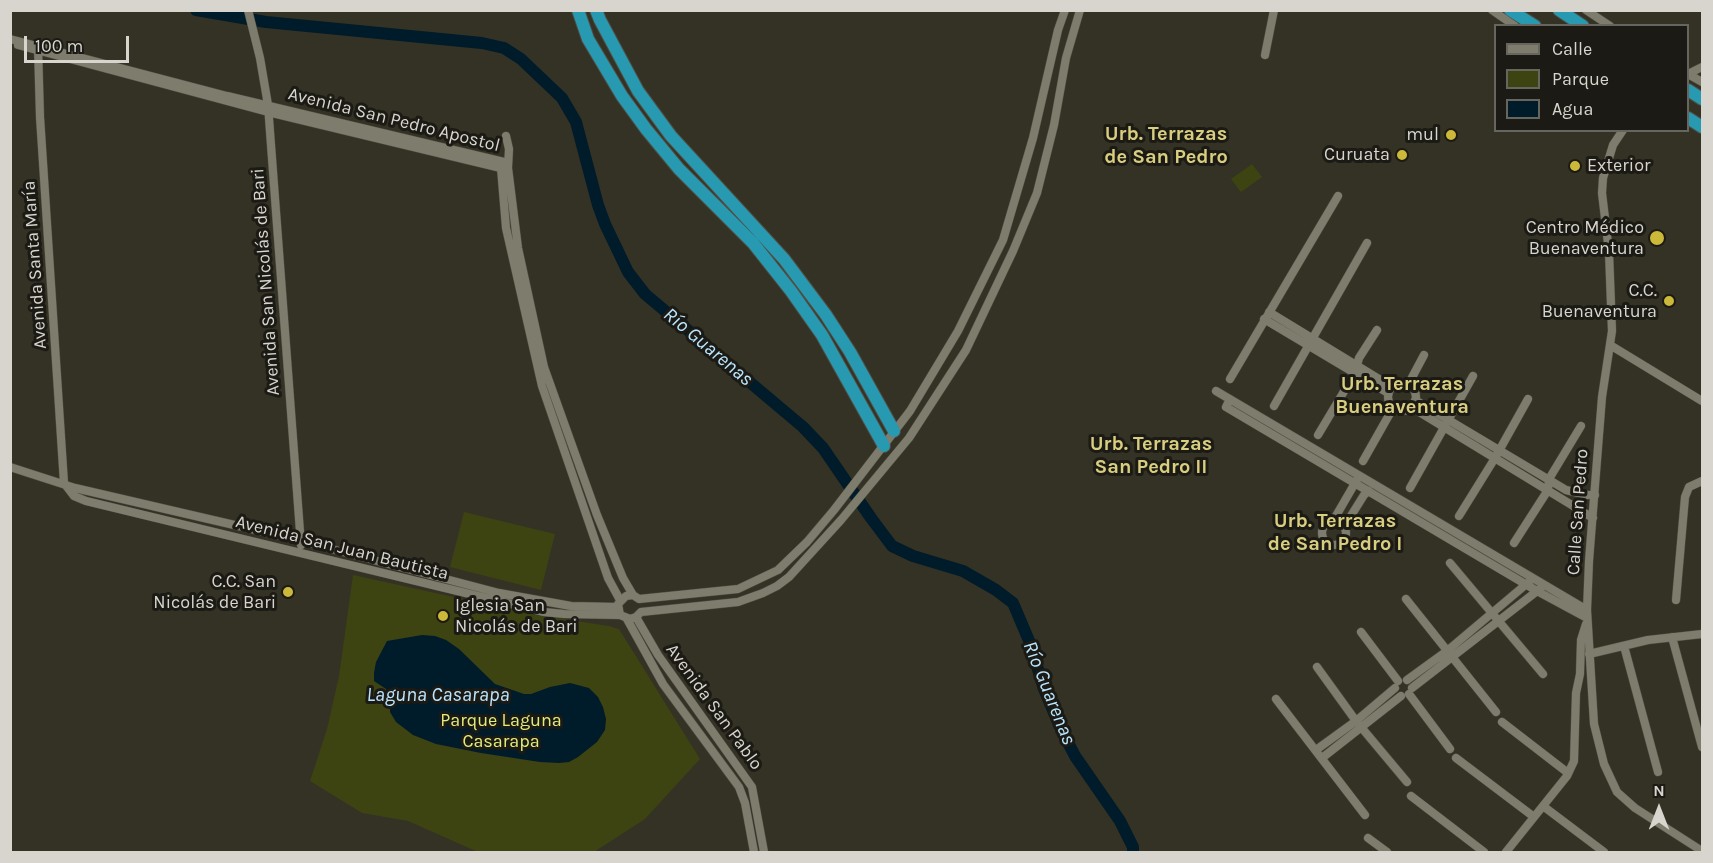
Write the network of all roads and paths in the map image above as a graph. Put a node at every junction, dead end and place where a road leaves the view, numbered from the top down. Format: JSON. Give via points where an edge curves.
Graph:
{"nodes":[{"id":1,"x":248,"y":10,"type":"edge"},
{"id":2,"x":578,"y":10,"type":"edge"},
{"id":3,"x":597,"y":10,"type":"edge"},
{"id":4,"x":1065,"y":10,"type":"edge"},
{"id":5,"x":1080,"y":10,"type":"edge"},
{"id":6,"x":1274,"y":10,"type":"edge"},
{"id":7,"x":1492,"y":10,"type":"edge"},
{"id":8,"x":1510,"y":10,"type":"edge"},
{"id":9,"x":1559,"y":10,"type":"edge"},
{"id":10,"x":1586,"y":10,"type":"edge"},
{"id":11,"x":1512,"y":24,"type":"edge"},
{"id":12,"x":1531,"y":24,"type":"edge"},
{"id":13,"x":1580,"y":24,"type":"edge"},
{"id":14,"x":1607,"y":24,"type":"edge"},
{"id":15,"x":10,"y":41,"type":"edge"},
{"id":16,"x":37,"y":48,"type":"junction"},
{"id":17,"x":1265,"y":55,"type":"dead end"},
{"id":18,"x":1689,"y":91,"type":"edge"},
{"id":19,"x":1702,"y":99,"type":"edge"},
{"id":20,"x":268,"y":109,"type":"junction"},
{"id":21,"x":1689,"y":119,"type":"edge"},
{"id":22,"x":1702,"y":127,"type":"edge"},
{"id":23,"x":1622,"y":132,"type":"edge"},
{"id":24,"x":506,"y":136,"type":"dead end"},
{"id":25,"x":496,"y":163,"type":"junction"},
{"id":26,"x":508,"y":168,"type":"junction"},
{"id":27,"x":1338,"y":196,"type":"dead end"},
{"id":28,"x":1367,"y":243,"type":"dead end"},
{"id":29,"x":1266,"y":316,"type":"junction"},
{"id":30,"x":1377,"y":330,"type":"dead end"},
{"id":31,"x":1310,"y":342,"type":"junction"},
{"id":32,"x":1610,"y":345,"type":"junction"},
{"id":33,"x":1424,"y":356,"type":"dead end"},
{"id":34,"x":1356,"y":370,"type":"junction"},
{"id":35,"x":1473,"y":376,"type":"dead end"},
{"id":36,"x":1230,"y":379,"type":"dead end"},
{"id":37,"x":1408,"y":385,"type":"junction"},
{"id":38,"x":1390,"y":390,"type":"junction"},
{"id":39,"x":1216,"y":392,"type":"dead end"},
{"id":40,"x":1230,"y":399,"type":"junction"},
{"id":41,"x":1528,"y":399,"type":"dead end"},
{"id":42,"x":1702,"y":401,"type":"edge"},
{"id":43,"x":1413,"y":404,"type":"junction"},
{"id":44,"x":1274,"y":406,"type":"dead end"},
{"id":45,"x":1393,"y":408,"type":"junction"},
{"id":46,"x":1239,"y":409,"type":"junction"},
{"id":47,"x":1447,"y":424,"type":"junction"},
{"id":48,"x":1581,"y":426,"type":"dead end"},
{"id":49,"x":894,"y":431,"type":"junction"},
{"id":50,"x":1318,"y":435,"type":"dead end"},
{"id":51,"x":884,"y":446,"type":"junction"},
{"id":52,"x":900,"y":449,"type":"junction"},
{"id":53,"x":1499,"y":450,"type":"junction"},
{"id":54,"x":1495,"y":458,"type":"junction"},
{"id":55,"x":1363,"y":461,"type":"dead end"},
{"id":56,"x":10,"y":467,"type":"edge"},
{"id":57,"x":1549,"y":479,"type":"junction"},
{"id":58,"x":1358,"y":481,"type":"junction"},
{"id":59,"x":1702,"y":481,"type":"edge"},
{"id":60,"x":64,"y":483,"type":"junction"},
{"id":61,"x":1410,"y":488,"type":"dead end"},
{"id":62,"x":1548,"y":490,"type":"junction"},
{"id":63,"x":1369,"y":491,"type":"junction"},
{"id":64,"x":1594,"y":495,"type":"junction"},
{"id":65,"x":1459,"y":516,"type":"dead end"},
{"id":66,"x":1593,"y":518,"type":"junction"},
{"id":67,"x":1334,"y":521,"type":"junction"},
{"id":68,"x":1344,"y":527,"type":"junction"},
{"id":69,"x":300,"y":542,"type":"junction"},
{"id":70,"x":1514,"y":543,"type":"dead end"},
{"id":71,"x":301,"y":552,"type":"junction"},
{"id":72,"x":1450,"y":563,"type":"dead end"},
{"id":73,"x":1534,"y":578,"type":"junction"},
{"id":74,"x":1526,"y":584,"type":"junction"},
{"id":75,"x":1545,"y":585,"type":"junction"},
{"id":76,"x":1537,"y":591,"type":"junction"},
{"id":77,"x":636,"y":597,"type":"junction"},
{"id":78,"x":1406,"y":598,"type":"dead end"},
{"id":79,"x":1676,"y":600,"type":"dead end"},
{"id":80,"x":621,"y":610,"type":"junction"},
{"id":81,"x":639,"y":614,"type":"junction"},
{"id":82,"x":1496,"y":616,"type":"junction"},
{"id":83,"x":1587,"y":617,"type":"junction"},
{"id":84,"x":1361,"y":633,"type":"dead end"},
{"id":85,"x":1702,"y":634,"type":"edge"},
{"id":86,"x":1672,"y":637,"type":"junction"},
{"id":87,"x":1624,"y":646,"type":"junction"},
{"id":88,"x":1449,"y":654,"type":"junction"},
{"id":89,"x":1589,"y":654,"type":"junction"},
{"id":90,"x":1317,"y":667,"type":"dead end"},
{"id":91,"x":1543,"y":674,"type":"dead end"},
{"id":92,"x":1400,"y":683,"type":"junction"},
{"id":93,"x":1407,"y":693,"type":"junction"},
{"id":94,"x":1275,"y":699,"type":"dead end"},
{"id":95,"x":1496,"y":712,"type":"dead end"},
{"id":96,"x":1502,"y":722,"type":"dead end"},
{"id":97,"x":1358,"y":724,"type":"junction"},
{"id":98,"x":1702,"y":747,"type":"edge"},
{"id":99,"x":1450,"y":749,"type":"dead end"},
{"id":100,"x":1316,"y":750,"type":"junction"},
{"id":101,"x":1322,"y":758,"type":"junction"},
{"id":102,"x":1456,"y":758,"type":"dead end"},
{"id":103,"x":1658,"y":772,"type":"dead end"},
{"id":104,"x":1568,"y":773,"type":"junction"},
{"id":105,"x":1407,"y":782,"type":"dead end"},
{"id":106,"x":1411,"y":796,"type":"dead end"},
{"id":107,"x":755,"y":799,"type":"junction"},
{"id":108,"x":746,"y":803,"type":"junction"},
{"id":109,"x":1542,"y":806,"type":"junction"},
{"id":110,"x":1365,"y":814,"type":"dead end"},
{"id":111,"x":1534,"y":817,"type":"junction"},
{"id":112,"x":1368,"y":838,"type":"dead end"},
{"id":113,"x":1702,"y":851,"type":"edge"},
{"id":114,"x":754,"y":852,"type":"edge"},
{"id":115,"x":764,"y":852,"type":"edge"},
{"id":116,"x":1387,"y":852,"type":"edge"},
{"id":117,"x":1484,"y":852,"type":"edge"},
{"id":118,"x":1506,"y":852,"type":"edge"},
{"id":119,"x":1604,"y":852,"type":"edge"}],
"edges":[{"from":1,"to":20,"type":"street","name":"Avenida San Nicolás de Bari"},
{"from":2,"to":51,"type":"highway","via":[[588,39],[622,96],[679,169],[753,243],[791,291],[822,335]]},
{"from":3,"to":49,"type":"highway","via":[[638,91],[671,136],[784,259],[850,352]]},
{"from":4,"to":49,"type":"street","name":"Avenida San Juan Bautista","via":[[1003,240],[933,375]]},
{"from":5,"to":52,"type":"street","name":"Avenida San Juan Bautista","via":[[1037,193],[966,350]]},
{"from":6,"to":17,"type":"street"},
{"from":7,"to":11,"type":"street"},
{"from":8,"to":12,"type":"highway"},
{"from":9,"to":13,"type":"highway"},
{"from":10,"to":14,"type":"street"},
{"from":15,"to":16,"type":"street","name":"Avenida San Pedro Apostol"},
{"from":16,"to":20,"type":"street","name":"Avenida San Pedro Apostol"},
{"from":16,"to":60,"type":"street","name":"Avenida Santa María"},
{"from":18,"to":19,"type":"highway"},
{"from":20,"to":25,"type":"street","name":"Avenida San Pedro Apostol"},
{"from":20,"to":69,"type":"street","name":"Avenida San Nicolás de Bari"},
{"from":21,"to":22,"type":"highway"},
{"from":23,"to":32,"type":"street","name":"Calle San Pedro","via":[[1613,145],[1603,178],[1611,278]]},
{"from":24,"to":26,"type":"street"},
{"from":25,"to":26,"type":"street","name":"Avenida San Pedro Apostol","via":[[504,162]]},
{"from":25,"to":80,"type":"street","name":"Avenida San Pedro Apostol","via":[[501,168],[506,228],[542,386]]},
{"from":26,"to":77,"type":"street","name":"Avenida San Pedro Apostol","via":[[518,248],[544,367],[597,515],[623,578]]},
{"from":27,"to":29,"type":"street"},
{"from":28,"to":31,"type":"street"},
{"from":29,"to":31,"type":"street"},
{"from":29,"to":36,"type":"street"},
{"from":30,"to":34,"type":"street"},
{"from":31,"to":34,"type":"street"},
{"from":31,"to":44,"type":"street"},
{"from":32,"to":42,"type":"street"},
{"from":32,"to":64,"type":"street","name":"Calle San Pedro"},
{"from":33,"to":37,"type":"street"},
{"from":34,"to":38,"type":"street"},
{"from":34,"to":50,"type":"street"},
{"from":35,"to":47,"type":"street"},
{"from":37,"to":38,"type":"street","via":[[1400,383]]},
{"from":37,"to":43,"type":"street","via":[[1414,391]]},
{"from":38,"to":45,"type":"street","via":[[1388,399]]},
{"from":39,"to":40,"type":"street"},
{"from":40,"to":46,"type":"street"},
{"from":40,"to":46,"type":"street","via":[[1226,407]]},
{"from":41,"to":53,"type":"street"},
{"from":43,"to":45,"type":"street","via":[[1402,411]]},
{"from":43,"to":47,"type":"street"},
{"from":45,"to":55,"type":"street"},
{"from":46,"to":58,"type":"street"},
{"from":47,"to":53,"type":"street"},
{"from":47,"to":54,"type":"street"},
{"from":47,"to":61,"type":"street"},
{"from":48,"to":57,"type":"street"},
{"from":49,"to":51,"type":"street","name":"Avenida San Juan Bautista"},
{"from":49,"to":52,"type":"street"},
{"from":51,"to":52,"type":"street"},
{"from":51,"to":77,"type":"street","name":"Avenida San Juan Bautista","via":[[807,542],[778,570],[738,589]]},
{"from":52,"to":81,"type":"street","name":"Avenida San Juan Bautista","via":[[842,520],[777,586],[738,602]]},
{"from":53,"to":54,"type":"street"},
{"from":53,"to":57,"type":"street"},
{"from":54,"to":62,"type":"street"},
{"from":54,"to":65,"type":"street"},
{"from":56,"to":60,"type":"street","name":"Avenida San Juan Bautista"},
{"from":57,"to":62,"type":"street"},
{"from":57,"to":64,"type":"street","via":[[1566,490]]},
{"from":58,"to":63,"type":"street"},
{"from":58,"to":67,"type":"street"},
{"from":58,"to":73,"type":"street"},
{"from":59,"to":79,"type":"street","via":[[1689,487],[1685,497]]},
{"from":60,"to":69,"type":"street","name":"Avenida San Juan Bautista"},
{"from":60,"to":71,"type":"street","name":"Avenida San Juan Bautista","via":[[74,496],[86,501]]},
{"from":62,"to":66,"type":"street"},
{"from":62,"to":70,"type":"street"},
{"from":63,"to":68,"type":"street"},
{"from":63,"to":74,"type":"street"},
{"from":64,"to":66,"type":"street","name":"Calle San Pedro"},
{"from":66,"to":83,"type":"street","name":"Calle San Pedro"},
{"from":67,"to":68,"type":"street"},
{"from":67,"to":68,"type":"street","via":[[1324,526],[1322,532],[1328,543],[1341,542],[1346,533]]},
{"from":69,"to":71,"type":"street","name":"Avenida San Nicolás de Bari"},
{"from":69,"to":80,"type":"street","name":"Avenida San Juan Bautista","via":[[510,595]]},
{"from":71,"to":80,"type":"street","name":"Avenida San Juan Bautista","via":[[544,612]]},
{"from":72,"to":82,"type":"street"},
{"from":73,"to":74,"type":"street"},
{"from":73,"to":75,"type":"street"},
{"from":74,"to":76,"type":"street"},
{"from":74,"to":82,"type":"street"},
{"from":75,"to":76,"type":"street"},
{"from":75,"to":83,"type":"street"},
{"from":76,"to":82,"type":"street"},
{"from":76,"to":83,"type":"street"},
{"from":77,"to":80,"type":"street","name":"Avenida San Juan Bautista","via":[[626,596]]},
{"from":77,"to":81,"type":"street","via":[[642,604]]},
{"from":78,"to":88,"type":"street"},
{"from":80,"to":81,"type":"street","name":"Avenida San Juan Bautista"},
{"from":80,"to":108,"type":"street","name":"Avenida San Pablo","via":[[663,684],[733,779]]},
{"from":81,"to":107,"type":"street","name":"Avenida San Pablo","via":[[657,655],[752,787]]},
{"from":82,"to":88,"type":"street"},
{"from":82,"to":91,"type":"street"},
{"from":83,"to":89,"type":"street","name":"Calle San Pedro"},
{"from":83,"to":104,"type":"street","via":[[1576,693],[1576,756]]},
{"from":84,"to":92,"type":"street"},
{"from":85,"to":86,"type":"street"},
{"from":86,"to":87,"type":"street"},
{"from":86,"to":98,"type":"street"},
{"from":87,"to":89,"type":"street"},
{"from":87,"to":103,"type":"street"},
{"from":88,"to":92,"type":"street"},
{"from":88,"to":93,"type":"street"},
{"from":88,"to":95,"type":"street"},
{"from":89,"to":113,"type":"street","name":"Calle San Pedro","via":[[1594,724],[1604,764],[1617,792]]},
{"from":90,"to":97,"type":"street"},
{"from":92,"to":93,"type":"street","via":[[1410,684]]},
{"from":92,"to":93,"type":"street","via":[[1396,693]]},
{"from":92,"to":97,"type":"street"},
{"from":93,"to":97,"type":"street"},
{"from":93,"to":99,"type":"street"},
{"from":94,"to":100,"type":"street"},
{"from":96,"to":104,"type":"street"},
{"from":97,"to":100,"type":"street"},
{"from":97,"to":101,"type":"street"},
{"from":97,"to":105,"type":"street"},
{"from":100,"to":101,"type":"street"},
{"from":101,"to":110,"type":"street"},
{"from":102,"to":111,"type":"street"},
{"from":104,"to":109,"type":"street"},
{"from":106,"to":117,"type":"street"},
{"from":107,"to":108,"type":"street"},
{"from":107,"to":115,"type":"street","name":"Avenida San Pablo"},
{"from":108,"to":114,"type":"street","name":"Avenida San Pablo"},
{"from":109,"to":111,"type":"street"},
{"from":109,"to":119,"type":"street"},
{"from":111,"to":118,"type":"street"},
{"from":112,"to":116,"type":"street"}]}
